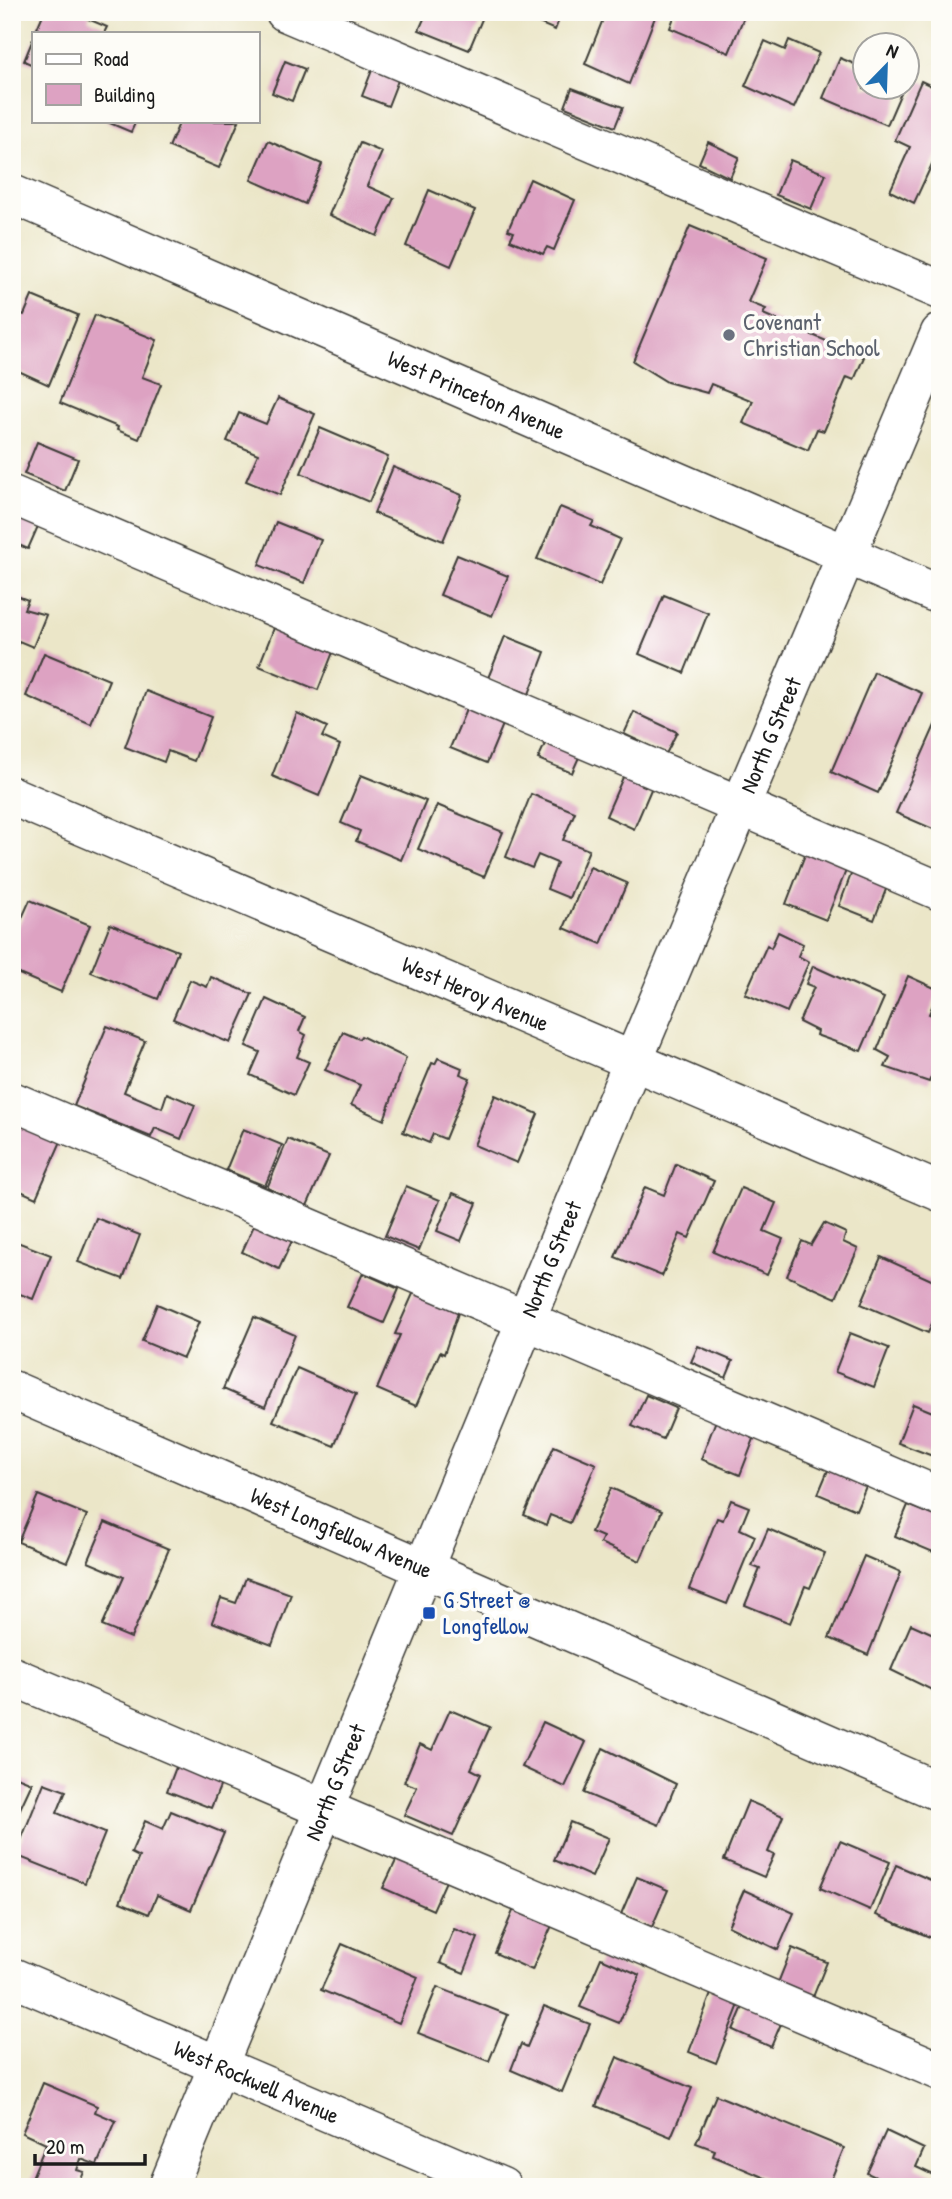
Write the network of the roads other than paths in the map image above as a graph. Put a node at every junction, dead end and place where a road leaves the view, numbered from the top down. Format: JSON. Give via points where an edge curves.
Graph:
{"nodes":[{"id":1,"x":285,"y":12,"type":"edge"},
{"id":2,"x":12,"y":194,"type":"edge"},
{"id":3,"x":940,"y":290,"type":"edge"},
{"id":4,"x":940,"y":332,"type":"edge"},
{"id":5,"x":12,"y":495,"type":"edge"},
{"id":6,"x":845,"y":555,"type":"junction"},
{"id":7,"x":940,"y":595,"type":"edge"},
{"id":8,"x":12,"y":796,"type":"edge"},
{"id":9,"x":740,"y":806,"type":"junction"},
{"id":10,"x":940,"y":891,"type":"edge"},
{"id":11,"x":633,"y":1061,"type":"junction"},
{"id":12,"x":12,"y":1101,"type":"edge"},
{"id":13,"x":940,"y":1192,"type":"edge"},
{"id":14,"x":526,"y":1318,"type":"junction"},
{"id":15,"x":12,"y":1391,"type":"edge"},
{"id":16,"x":940,"y":1497,"type":"edge"},
{"id":17,"x":423,"y":1566,"type":"junction"},
{"id":18,"x":12,"y":1676,"type":"edge"},
{"id":19,"x":940,"y":1792,"type":"edge"},
{"id":20,"x":323,"y":1808,"type":"junction"},
{"id":21,"x":12,"y":1977,"type":"edge"},
{"id":22,"x":217,"y":2065,"type":"junction"},
{"id":23,"x":940,"y":2071,"type":"edge"},
{"id":24,"x":168,"y":2187,"type":"edge"},
{"id":25,"x":502,"y":2187,"type":"edge"}],
"edges":[{"from":1,"to":3,"type":"street"},
{"from":2,"to":6,"type":"street","name":"West Princeton Avenue"},
{"from":4,"to":6,"type":"street","name":"North G Street"},
{"from":5,"to":9,"type":"street"},
{"from":6,"to":7,"type":"street","name":"West Princeton Avenue"},
{"from":6,"to":9,"type":"street","name":"North G Street"},
{"from":8,"to":11,"type":"street","name":"West Heroy Avenue"},
{"from":9,"to":10,"type":"street"},
{"from":9,"to":11,"type":"street","name":"North G Street"},
{"from":11,"to":13,"type":"street","name":"West Heroy Avenue"},
{"from":11,"to":14,"type":"street","name":"North G Street"},
{"from":12,"to":14,"type":"street"},
{"from":14,"to":16,"type":"street"},
{"from":14,"to":17,"type":"street","name":"North G Street"},
{"from":15,"to":17,"type":"street","name":"West Longfellow Avenue"},
{"from":17,"to":19,"type":"street","name":"West Longfellow Avenue"},
{"from":17,"to":20,"type":"street","name":"North G Street"},
{"from":18,"to":20,"type":"street"},
{"from":20,"to":22,"type":"street","name":"North G Street"},
{"from":20,"to":23,"type":"street"},
{"from":21,"to":22,"type":"street","name":"West Rockwell Avenue"},
{"from":22,"to":24,"type":"street","name":"North G Street"},
{"from":22,"to":25,"type":"street","name":"West Rockwell Avenue"}]}
